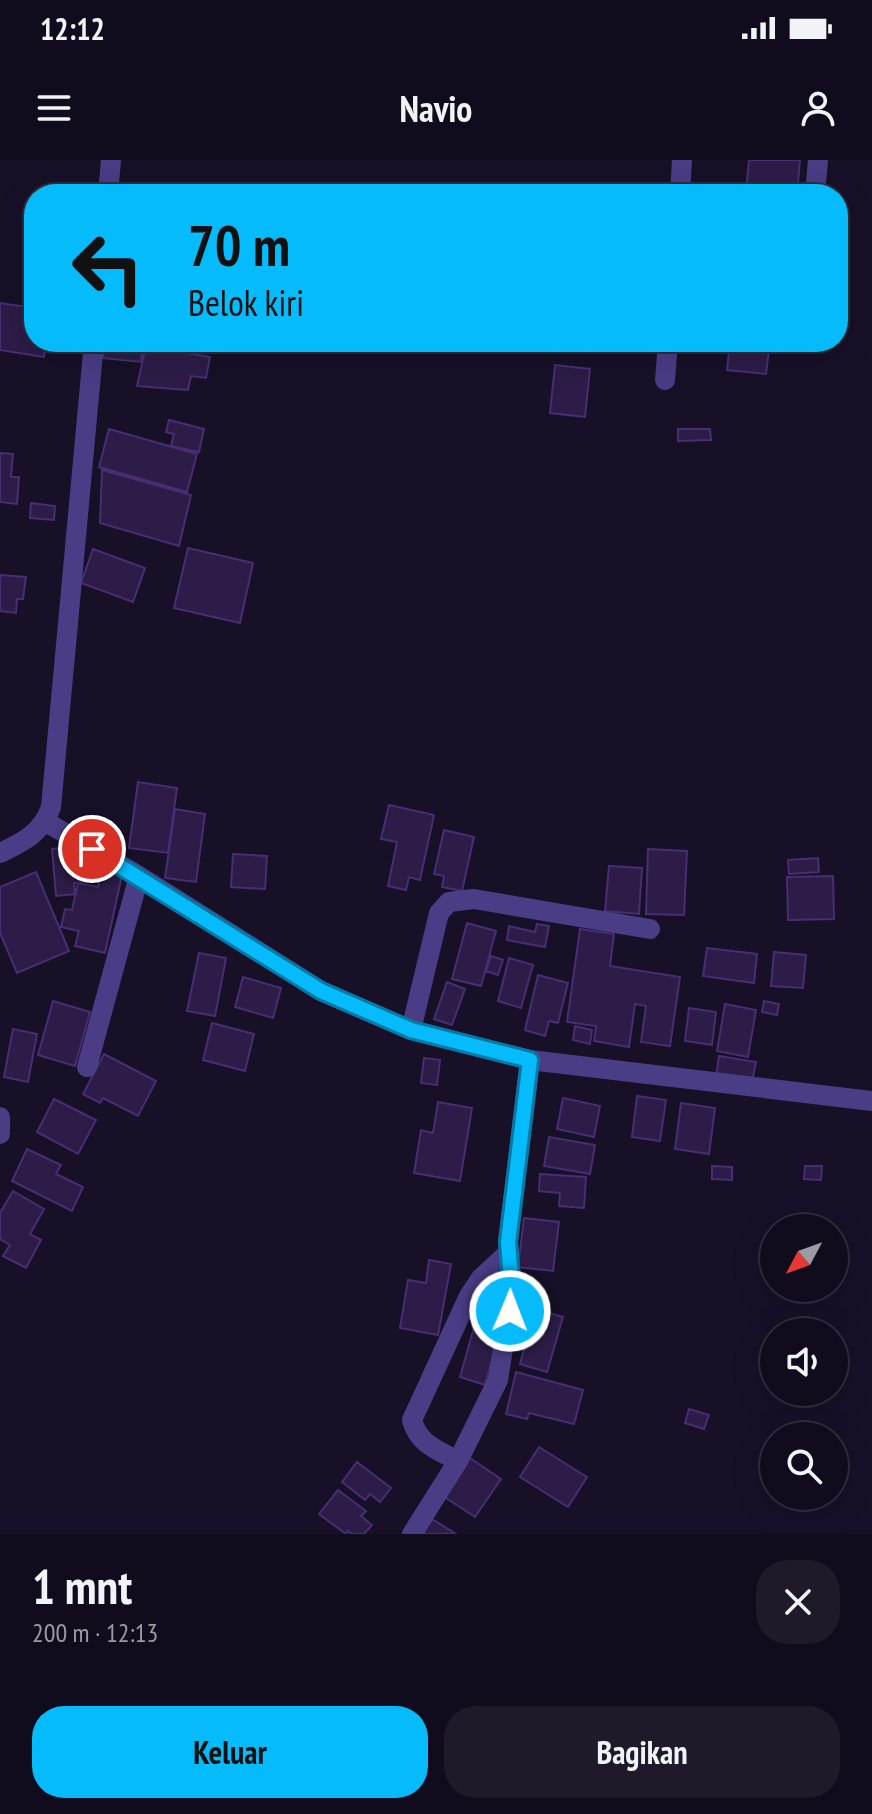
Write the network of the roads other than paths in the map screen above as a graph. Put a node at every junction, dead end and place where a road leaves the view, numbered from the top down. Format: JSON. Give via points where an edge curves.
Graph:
{"nodes":[{"id":1,"x":111,"y":160,"type":"edge"},
{"id":2,"x":682,"y":160,"type":"edge"},
{"id":3,"x":818,"y":160,"type":"edge"},
{"id":4,"x":109,"y":184,"type":"edge"},
{"id":5,"x":681,"y":184,"type":"edge"},
{"id":6,"x":816,"y":184,"type":"edge"},
{"id":7,"x":93,"y":352,"type":"edge"},
{"id":8,"x":667,"y":352,"type":"edge"},
{"id":9,"x":665,"y":380,"type":"dead end"},
{"id":10,"x":46,"y":822,"type":"junction"},
{"id":11,"x":0,"y":853,"type":"edge"},
{"id":12,"x":139,"y":876,"type":"junction"},
{"id":13,"x":650,"y":929,"type":"dead end"},
{"id":14,"x":411,"y":1030,"type":"junction"},
{"id":15,"x":530,"y":1060,"type":"junction"},
{"id":16,"x":87,"y":1067,"type":"dead end"},
{"id":17,"x":872,"y":1101,"type":"edge"},
{"id":18,"x":0,"y":1117,"type":"edge"},
{"id":19,"x":0,"y":1134,"type":"edge"},
{"id":20,"x":509,"y":1252,"type":"junction"},
{"id":21,"x":458,"y":1461,"type":"junction"},
{"id":22,"x":412,"y":1534,"type":"edge"}],
"edges":[{"from":1,"to":4,"type":"street"},
{"from":2,"to":5,"type":"street"},
{"from":3,"to":6,"type":"street"},
{"from":7,"to":10,"type":"street"},
{"from":8,"to":9,"type":"street"},
{"from":10,"to":11,"type":"street","via":[[30,838]]},
{"from":10,"to":12,"type":"street"},
{"from":12,"to":14,"type":"street","via":[[321,991]]},
{"from":12,"to":16,"type":"street"},
{"from":13,"to":14,"type":"street","via":[[474,899],[449,902],[439,913]]},
{"from":14,"to":15,"type":"street"},
{"from":15,"to":17,"type":"street"},
{"from":15,"to":20,"type":"street"},
{"from":18,"to":19,"type":"street"},
{"from":20,"to":21,"type":"street","via":[[512,1292],[498,1380]]},
{"from":20,"to":21,"type":"street","via":[[469,1296],[412,1420],[422,1441]]},
{"from":21,"to":22,"type":"street"}]}
